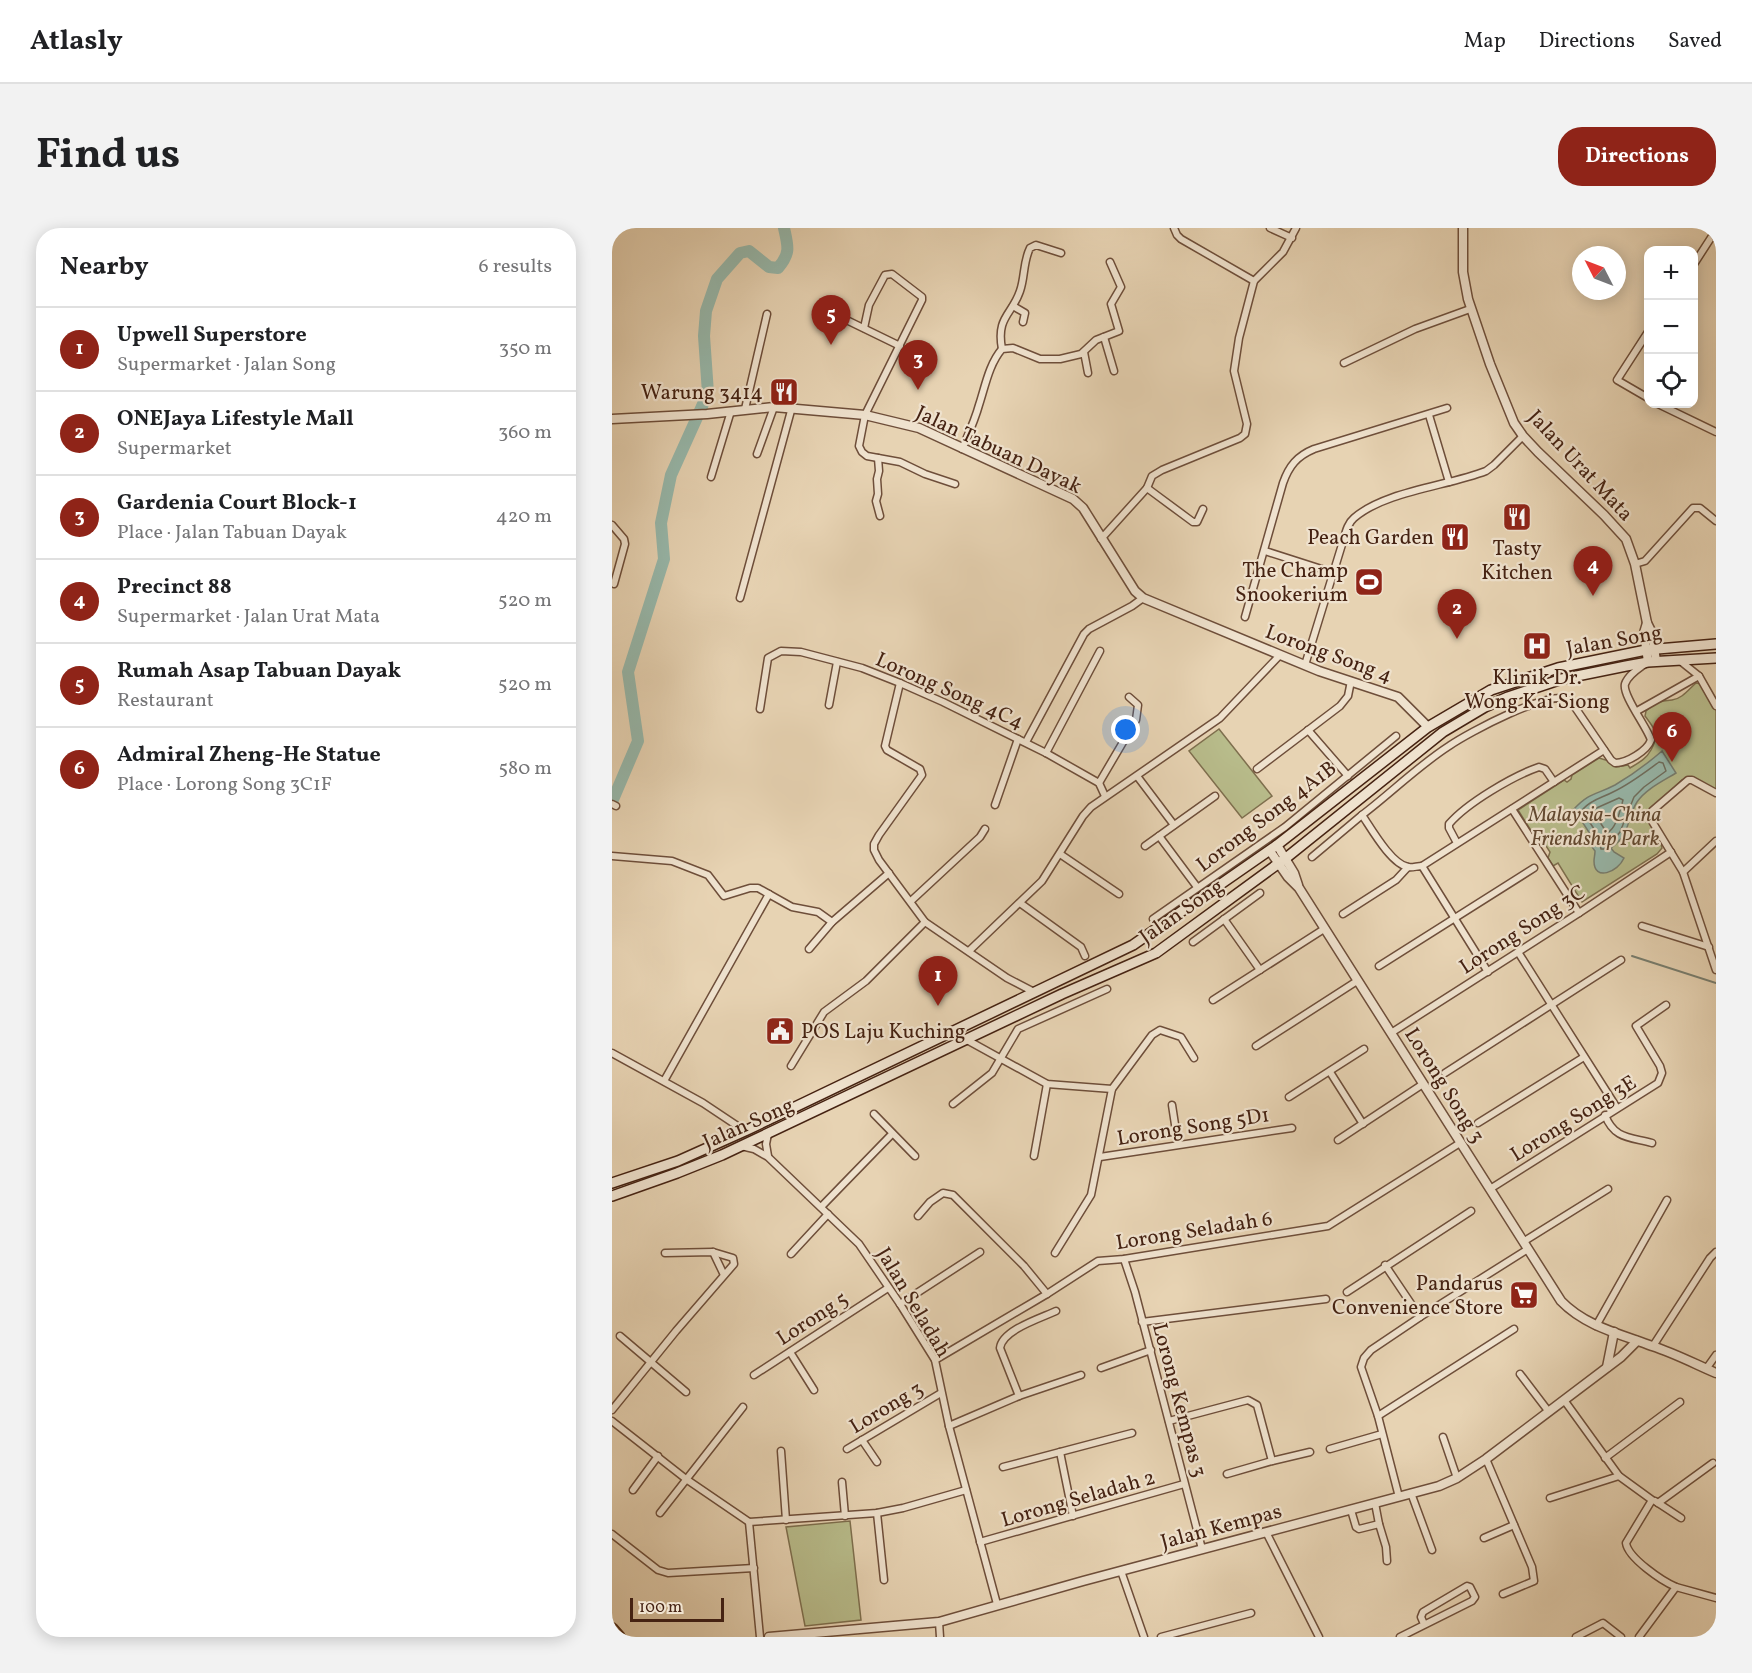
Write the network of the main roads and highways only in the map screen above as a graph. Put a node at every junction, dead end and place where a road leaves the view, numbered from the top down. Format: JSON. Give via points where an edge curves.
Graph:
{"nodes":[{"id":1,"x":1716,"y":644,"type":"edge"},
{"id":2,"x":1716,"y":658,"type":"edge"},
{"id":3,"x":1034,"y":992,"type":"junction"},
{"id":4,"x":1062,"y":994,"type":"junction"},
{"id":5,"x":950,"y":1033,"type":"junction"},
{"id":6,"x":967,"y":1040,"type":"junction"},
{"id":7,"x":612,"y":1183,"type":"edge"},
{"id":8,"x":612,"y":1196,"type":"edge"},
{"id":9,"x":612,"y":1629,"type":"edge"},
{"id":10,"x":619,"y":1637,"type":"edge"}],
"edges":[{"from":1,"to":3,"type":"main road","name":"Jalan Song","via":[[1650,649],[1558,668],[1511,682],[1471,701],[1428,727],[1274,848],[1133,945]]},
{"from":2,"to":4,"type":"main road","name":"Jalan Song","via":[[1652,661],[1562,680],[1485,707],[1443,732],[1282,861],[1156,953]]},
{"from":3,"to":4,"type":"main road","via":[[1044,996]]},
{"from":3,"to":5,"type":"main road","name":"Jalan Song"},
{"from":4,"to":6,"type":"main road","name":"Jalan Song"},
{"from":5,"to":6,"type":"main road","via":[[962,1034]]},
{"from":5,"to":7,"type":"main road","name":"Jalan Song","via":[[678,1161]]},
{"from":6,"to":8,"type":"main road","name":"Jalan Song","via":[[700,1165]]},
{"from":9,"to":10,"type":"highway"}]}
